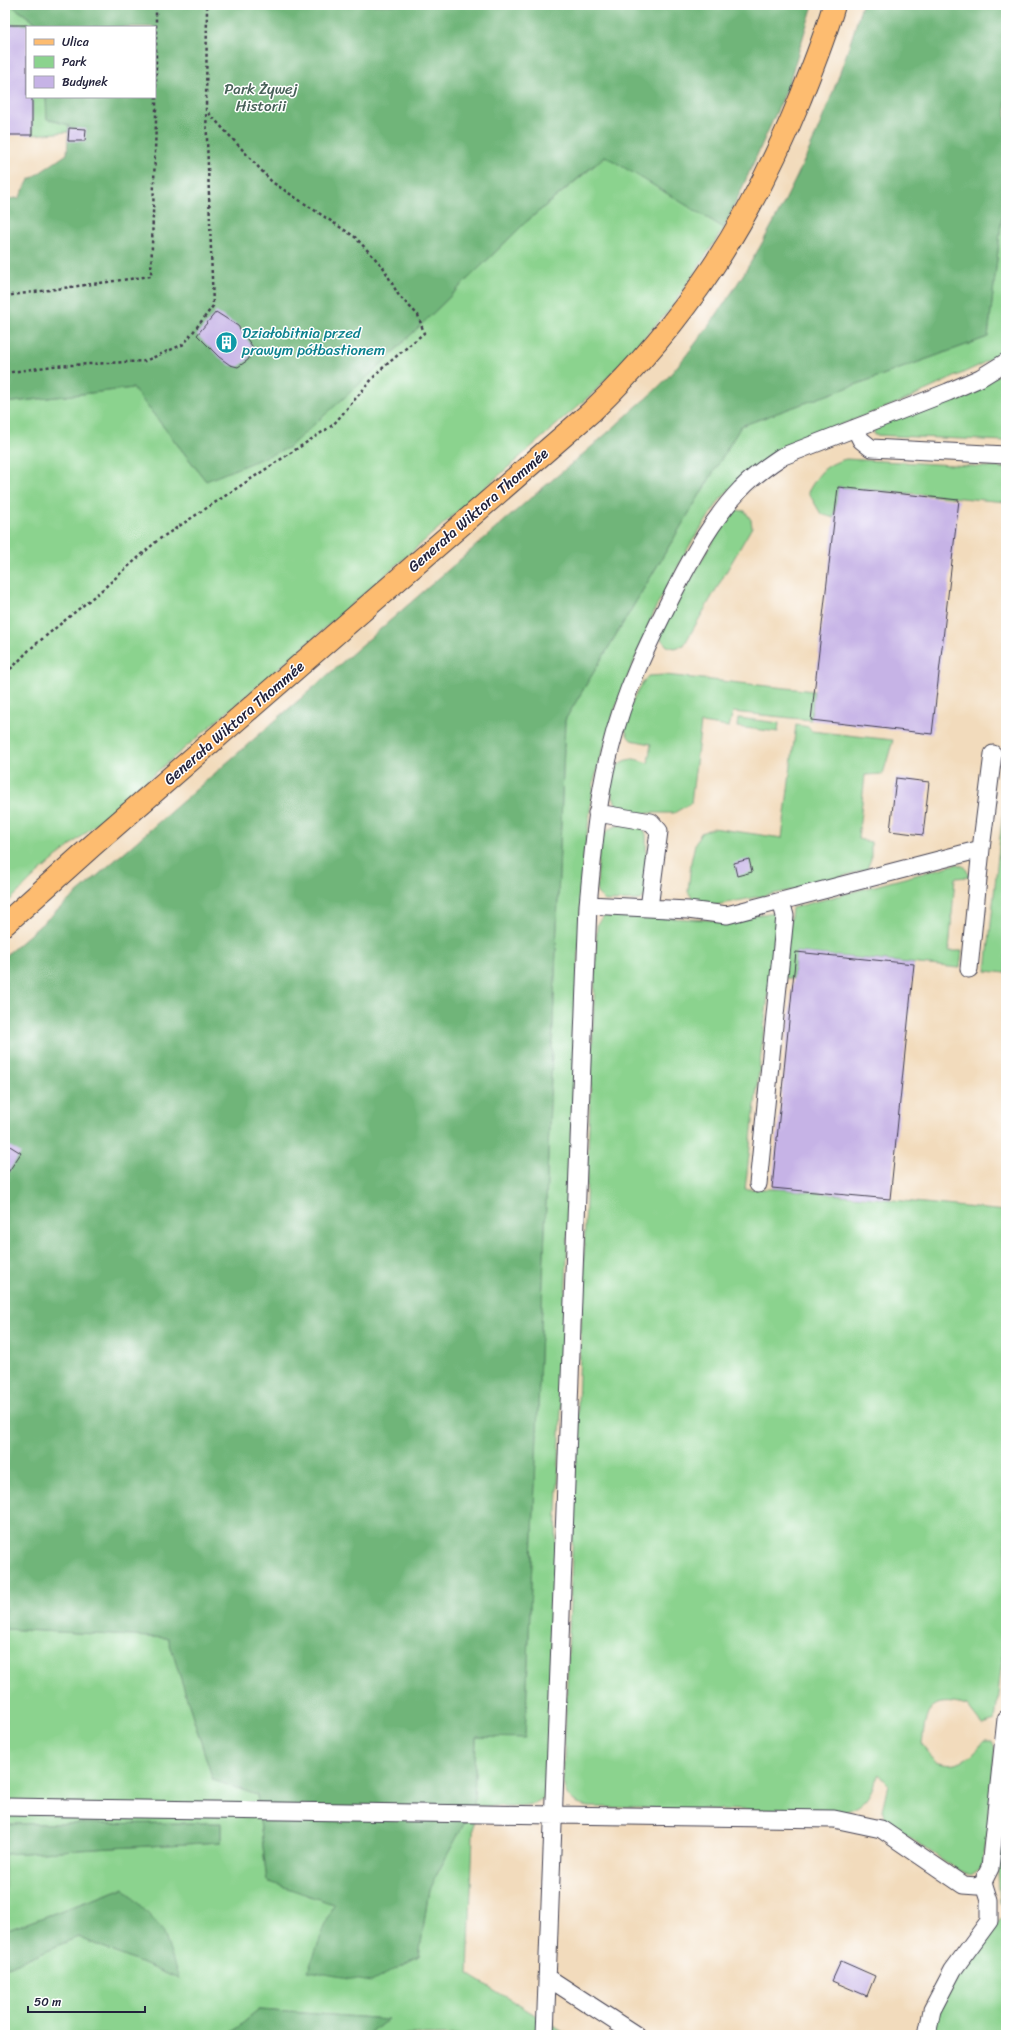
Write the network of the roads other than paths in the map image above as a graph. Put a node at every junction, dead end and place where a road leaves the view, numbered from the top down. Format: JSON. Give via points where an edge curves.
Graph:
{"nodes":[{"id":1,"x":834,"y":5,"type":"edge"},
{"id":2,"x":1006,"y":362,"type":"edge"},
{"id":3,"x":855,"y":428,"type":"junction"},
{"id":4,"x":1006,"y":455,"type":"edge"},
{"id":5,"x":994,"y":754,"type":"dead end"},
{"id":6,"x":597,"y":813,"type":"junction"},
{"id":7,"x":981,"y":849,"type":"junction"},
{"id":8,"x":782,"y":900,"type":"junction"},
{"id":9,"x":588,"y":905,"type":"junction"},
{"id":10,"x":649,"y":908,"type":"junction"},
{"id":11,"x":5,"y":924,"type":"edge"},
{"id":12,"x":969,"y":969,"type":"dead end"},
{"id":13,"x":758,"y":1184,"type":"dead end"},
{"id":14,"x":1006,"y":1719,"type":"edge"},
{"id":15,"x":5,"y":1807,"type":"edge"},
{"id":16,"x":555,"y":1814,"type":"junction"},
{"id":17,"x":983,"y":1882,"type":"junction"},
{"id":18,"x":547,"y":1977,"type":"junction"},
{"id":19,"x":545,"y":2035,"type":"edge"},
{"id":20,"x":636,"y":2035,"type":"edge"},
{"id":21,"x":927,"y":2035,"type":"edge"}],
"edges":[{"from":1,"to":11,"type":"main road","name":"Generała Wiktora Thommée","via":[[787,131],[766,177],[740,224],[685,308],[624,380],[585,417],[93,844]]},
{"from":2,"to":3,"type":"lane","via":[[980,378],[948,392]]},
{"from":3,"to":4,"type":"lane","via":[[861,440],[870,448]]},
{"from":3,"to":6,"type":"lane","via":[[781,457],[760,470],[723,510],[690,563],[644,650],[610,750]]},
{"from":5,"to":7,"type":"lane"},
{"from":6,"to":9,"type":"lane"},
{"from":6,"to":10,"type":"lane","via":[[651,822],[660,831]]},
{"from":7,"to":8,"type":"lane"},
{"from":7,"to":12,"type":"lane"},
{"from":8,"to":10,"type":"lane","via":[[727,915]]},
{"from":8,"to":13,"type":"lane","via":[[785,916]]},
{"from":9,"to":10,"type":"lane"},
{"from":9,"to":16,"type":"lane"},
{"from":14,"to":17,"type":"lane","via":[[990,1868]]},
{"from":15,"to":16,"type":"lane"},
{"from":16,"to":17,"type":"lane","via":[[834,1819],[880,1829],[963,1884],[977,1886]]},
{"from":16,"to":18,"type":"lane"},
{"from":17,"to":21,"type":"lane","via":[[989,1901],[989,1921],[953,1970],[932,2010]]},
{"from":18,"to":19,"type":"lane"},
{"from":18,"to":20,"type":"lane"}]}
